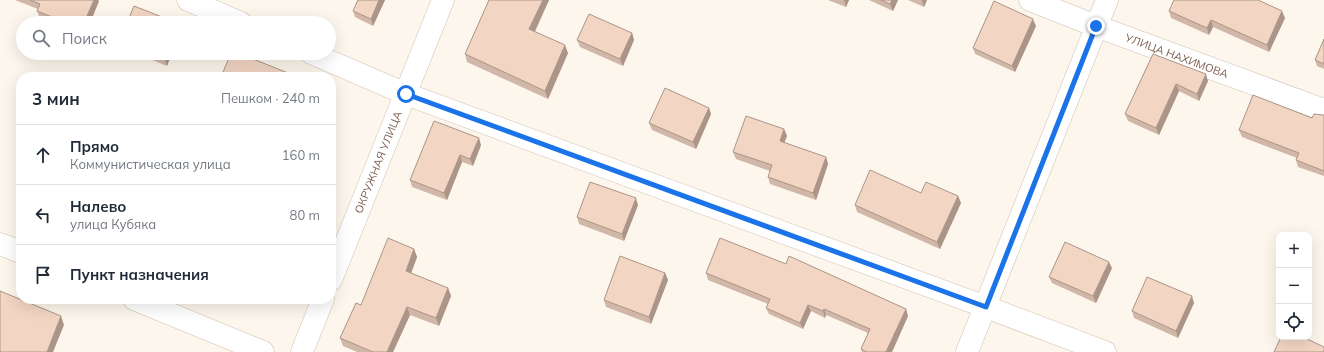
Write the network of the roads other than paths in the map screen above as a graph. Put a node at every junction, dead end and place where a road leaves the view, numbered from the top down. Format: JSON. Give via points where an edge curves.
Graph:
{"nodes":[{"id":1,"x":188,"y":0,"type":"edge"},
{"id":2,"x":444,"y":0,"type":"edge"},
{"id":3,"x":1030,"y":0,"type":"edge"},
{"id":4,"x":1107,"y":0,"type":"edge"},
{"id":5,"x":225,"y":16,"type":"edge"},
{"id":6,"x":1096,"y":26,"type":"junction"},
{"id":7,"x":327,"y":60,"type":"edge"},
{"id":8,"x":406,"y":94,"type":"junction"},
{"id":9,"x":1324,"y":110,"type":"edge"},
{"id":10,"x":0,"y":244,"type":"edge"},
{"id":11,"x":16,"y":250,"type":"edge"},
{"id":12,"x":336,"y":268,"type":"edge"},
{"id":13,"x":146,"y":304,"type":"edge"},
{"id":14,"x":322,"y":304,"type":"edge"},
{"id":15,"x":986,"y":307,"type":"junction"},
{"id":16,"x":262,"y":352,"type":"edge"},
{"id":17,"x":302,"y":352,"type":"edge"},
{"id":18,"x":967,"y":352,"type":"edge"},
{"id":19,"x":1105,"y":352,"type":"edge"}],
"edges":[{"from":1,"to":5,"type":"street"},
{"from":2,"to":8,"type":"street","name":"ОКРУЖНАЯ УЛИЦА"},
{"from":3,"to":6,"type":"street","name":"УЛИЦА НАХИМОВА"},
{"from":4,"to":6,"type":"street"},
{"from":6,"to":9,"type":"street","name":"УЛИЦА НАХИМОВА"},
{"from":6,"to":15,"type":"street"},
{"from":7,"to":8,"type":"street"},
{"from":8,"to":12,"type":"street","name":"ОКРУЖНАЯ УЛИЦА"},
{"from":8,"to":15,"type":"street"},
{"from":10,"to":11,"type":"street"},
{"from":13,"to":16,"type":"street"},
{"from":14,"to":17,"type":"street"},
{"from":15,"to":18,"type":"street"},
{"from":15,"to":19,"type":"street"}]}
